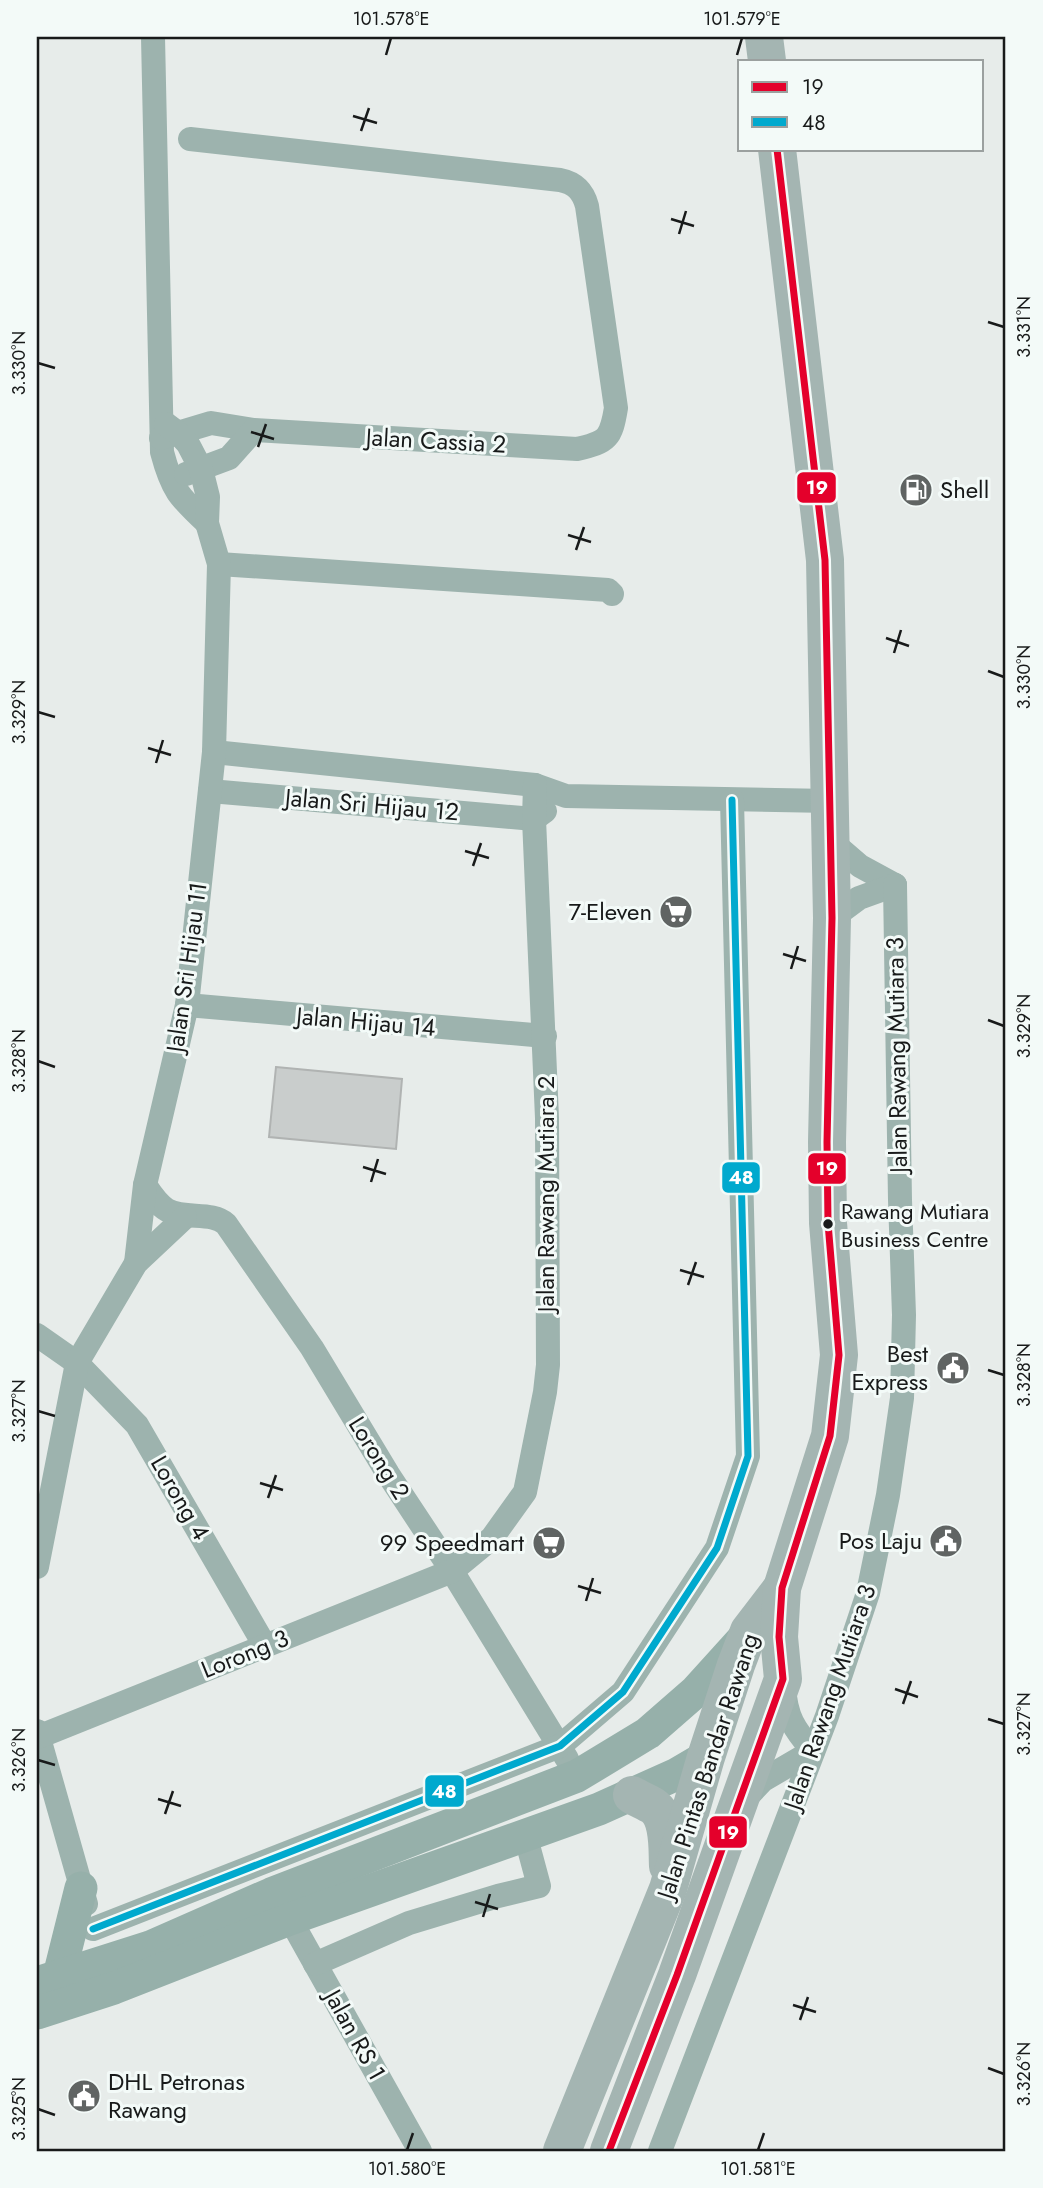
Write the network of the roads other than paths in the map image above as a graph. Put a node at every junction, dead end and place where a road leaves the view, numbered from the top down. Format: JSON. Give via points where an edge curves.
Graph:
{"nodes":[{"id":1,"x":153,"y":37,"type":"edge"},
{"id":2,"x":764,"y":37,"type":"edge"},
{"id":3,"x":767,"y":60,"type":"edge"},
{"id":4,"x":190,"y":139,"type":"dead end"},
{"id":5,"x":777,"y":150,"type":"edge"},
{"id":6,"x":254,"y":430,"type":"junction"},
{"id":7,"x":167,"y":431,"type":"junction"},
{"id":8,"x":201,"y":469,"type":"junction"},
{"id":9,"x":169,"y":480,"type":"junction"},
{"id":10,"x":207,"y":523,"type":"junction"},
{"id":11,"x":219,"y":564,"type":"junction"},
{"id":12,"x":612,"y":594,"type":"dead end"},
{"id":13,"x":214,"y":752,"type":"junction"},
{"id":14,"x":535,"y":785,"type":"junction"},
{"id":15,"x":210,"y":791,"type":"junction"},
{"id":16,"x":566,"y":796,"type":"junction"},
{"id":17,"x":732,"y":800,"type":"junction"},
{"id":18,"x":830,"y":801,"type":"junction"},
{"id":19,"x":534,"y":819,"type":"junction"},
{"id":20,"x":831,"y":841,"type":"junction"},
{"id":21,"x":895,"y":885,"type":"junction"},
{"id":22,"x":832,"y":918,"type":"junction"},
{"id":23,"x":187,"y":1005,"type":"junction"},
{"id":24,"x":545,"y":1036,"type":"junction"},
{"id":25,"x":145,"y":1185,"type":"junction"},
{"id":26,"x":185,"y":1217,"type":"junction"},
{"id":27,"x":136,"y":1263,"type":"junction"},
{"id":28,"x":37,"y":1335,"type":"edge"},
{"id":29,"x":77,"y":1363,"type":"junction"},
{"id":30,"x":37,"y":1567,"type":"edge"},
{"id":31,"x":452,"y":1571,"type":"junction"},
{"id":32,"x":764,"y":1634,"type":"junction"},
{"id":33,"x":265,"y":1646,"type":"junction"},
{"id":34,"x":783,"y":1679,"type":"junction"},
{"id":35,"x":37,"y":1731,"type":"edge"},
{"id":36,"x":38,"y":1737,"type":"edge"},
{"id":37,"x":560,"y":1745,"type":"junction"},
{"id":38,"x":813,"y":1751,"type":"junction"},
{"id":39,"x":706,"y":1757,"type":"junction"},
{"id":40,"x":577,"y":1776,"type":"junction"},
{"id":41,"x":632,"y":1795,"type":"junction"},
{"id":42,"x":739,"y":1806,"type":"junction"},
{"id":43,"x":559,"y":1822,"type":"junction"},
{"id":44,"x":526,"y":1834,"type":"junction"},
{"id":45,"x":81,"y":1888,"type":"junction"},
{"id":46,"x":668,"y":1889,"type":"junction"},
{"id":47,"x":290,"y":1919,"type":"junction"},
{"id":48,"x":93,"y":1929,"type":"junction"},
{"id":49,"x":315,"y":1964,"type":"junction"},
{"id":50,"x":109,"y":1975,"type":"junction"},
{"id":51,"x":48,"y":1980,"type":"edge"},
{"id":52,"x":37,"y":2013,"type":"edge"},
{"id":53,"x":420,"y":2151,"type":"edge"},
{"id":54,"x":562,"y":2151,"type":"edge"},
{"id":55,"x":609,"y":2151,"type":"edge"},
{"id":56,"x":660,"y":2151,"type":"edge"}],
"edges":[{"from":1,"to":7,"type":"street"},
{"from":2,"to":3,"type":"main road"},
{"from":4,"to":6,"type":"street","name":"Jalan Cassia 2","via":[[560,180],[575,186],[587,206],[616,408],[612,431],[597,444],[577,449]]},
{"from":5,"to":18,"type":"main road","name":"Jalan Pintas Bandar Rawang","via":[[825,560]]},
{"from":6,"to":7,"type":"street","name":"Jalan Cassia 2","via":[[211,424]]},
{"from":6,"to":8,"type":"street","via":[[229,458]]},
{"from":7,"to":8,"type":"street","name":"Jalan Sri Hijau 11","via":[[188,444]]},
{"from":7,"to":9,"type":"street"},
{"from":8,"to":9,"type":"street"},
{"from":8,"to":10,"type":"street","name":"Jalan Sri Hijau 11","via":[[208,497]]},
{"from":9,"to":10,"type":"street"},
{"from":10,"to":11,"type":"street","name":"Jalan Sri Hijau 11"},
{"from":11,"to":12,"type":"street","via":[[608,590]]},
{"from":11,"to":13,"type":"street","name":"Jalan Sri Hijau 11"},
{"from":13,"to":14,"type":"street","name":"Jalan Sri Hijau 12"},
{"from":13,"to":15,"type":"street","name":"Jalan Sri Hijau 11"},
{"from":14,"to":16,"type":"street","name":"Jalan Sri Hijau 12"},
{"from":14,"to":19,"type":"street","name":"Jalan Rawang Mutiara 2"},
{"from":15,"to":19,"type":"street","name":"Jalan Sri Hijau 12"},
{"from":15,"to":23,"type":"street","name":"Jalan Sri Hijau 11"},
{"from":16,"to":17,"type":"street","name":"Jalan Sri Hijau 12"},
{"from":16,"to":19,"type":"street"},
{"from":17,"to":18,"type":"street","name":"Jalan Sri Hijau 12"},
{"from":17,"to":37,"type":"street","via":[[748,1456],[710,1559],[623,1692]]},
{"from":18,"to":20,"type":"main road","name":"Jalan Pintas Bandar Rawang"},
{"from":19,"to":24,"type":"street","name":"Jalan Rawang Mutiara 2"},
{"from":20,"to":21,"type":"street","via":[[860,866]]},
{"from":20,"to":22,"type":"main road","name":"Jalan Pintas Bandar Rawang"},
{"from":21,"to":22,"type":"street","via":[[859,898]]},
{"from":21,"to":38,"type":"street","name":"Jalan Rawang Mutiara 3","via":[[902,1398],[868,1593]]},
{"from":22,"to":32,"type":"main road","name":"Jalan Pintas Bandar Rawang","via":[[828,1196],[839,1355],[830,1436]]},
{"from":23,"to":24,"type":"street","name":"Jalan Hijau 14"},
{"from":23,"to":25,"type":"street","name":"Jalan Sri Hijau 11"},
{"from":24,"to":31,"type":"street","name":"Jalan Rawang Mutiara 2","via":[[548,1366],[539,1429],[525,1492],[492,1538]]},
{"from":25,"to":26,"type":"street","name":"Lorong 2","via":[[167,1210]]},
{"from":25,"to":27,"type":"street","name":"Jalan Sri Hijau 11"},
{"from":26,"to":27,"type":"street","name":"Jalan Sri Hijau 11"},
{"from":26,"to":31,"type":"street","name":"Lorong 2","via":[[218,1219],[226,1224],[312,1348]]},
{"from":27,"to":29,"type":"street","name":"Jalan Sri Hijau 11"},
{"from":28,"to":29,"type":"street","name":"Lorong 4"},
{"from":29,"to":30,"type":"street","name":"Jalan Sri Hijau 11"},
{"from":29,"to":33,"type":"street","name":"Lorong 4","via":[[137,1425]]},
{"from":31,"to":33,"type":"street","name":"Lorong 3"},
{"from":31,"to":37,"type":"street","name":"Lorong 2"},
{"from":32,"to":34,"type":"main road","name":"Jalan Pintas Bandar Rawang"},
{"from":32,"to":39,"type":"main road","via":[[762,1657],[740,1715],[727,1737]]},
{"from":32,"to":40,"type":"street","via":[[648,1733]]},
{"from":33,"to":36,"type":"street","name":"Lorong 3"},
{"from":34,"to":38,"type":"street","via":[[785,1708],[795,1730]]},
{"from":34,"to":42,"type":"main road","name":"Jalan Pintas Bandar Rawang"},
{"from":35,"to":36,"type":"street"},
{"from":36,"to":45,"type":"street"},
{"from":37,"to":40,"type":"street","name":"Lorong 2"},
{"from":37,"to":48,"type":"street"},
{"from":38,"to":42,"type":"street","via":[[763,1780]]},
{"from":38,"to":56,"type":"street","name":"Jalan Rawang Mutiara 3"},
{"from":39,"to":41,"type":"street"},
{"from":39,"to":46,"type":"main road","name":"Jalan Pintas Bandar Rawang"},
{"from":40,"to":41,"type":"street"},
{"from":40,"to":43,"type":"street","via":[[571,1802]]},
{"from":40,"to":50,"type":"street","via":[[271,1894],[150,1947]]},
{"from":41,"to":43,"type":"street"},
{"from":41,"to":46,"type":"main road","via":[[654,1807],[664,1824]]},
{"from":42,"to":55,"type":"main road","name":"Jalan Pintas Bandar Rawang"},
{"from":43,"to":44,"type":"street"},
{"from":44,"to":47,"type":"street"},
{"from":44,"to":49,"type":"street","via":[[539,1886],[409,1923]]},
{"from":45,"to":48,"type":"street"},
{"from":45,"to":51,"type":"street"},
{"from":46,"to":54,"type":"main road","name":"Jalan Pintas Bandar Rawang"},
{"from":47,"to":49,"type":"street","name":"Jalan RS 1"},
{"from":47,"to":50,"type":"street"},
{"from":48,"to":50,"type":"street"},
{"from":49,"to":53,"type":"street","name":"Jalan RS 1"},
{"from":50,"to":51,"type":"street"},
{"from":50,"to":52,"type":"street"}]}
